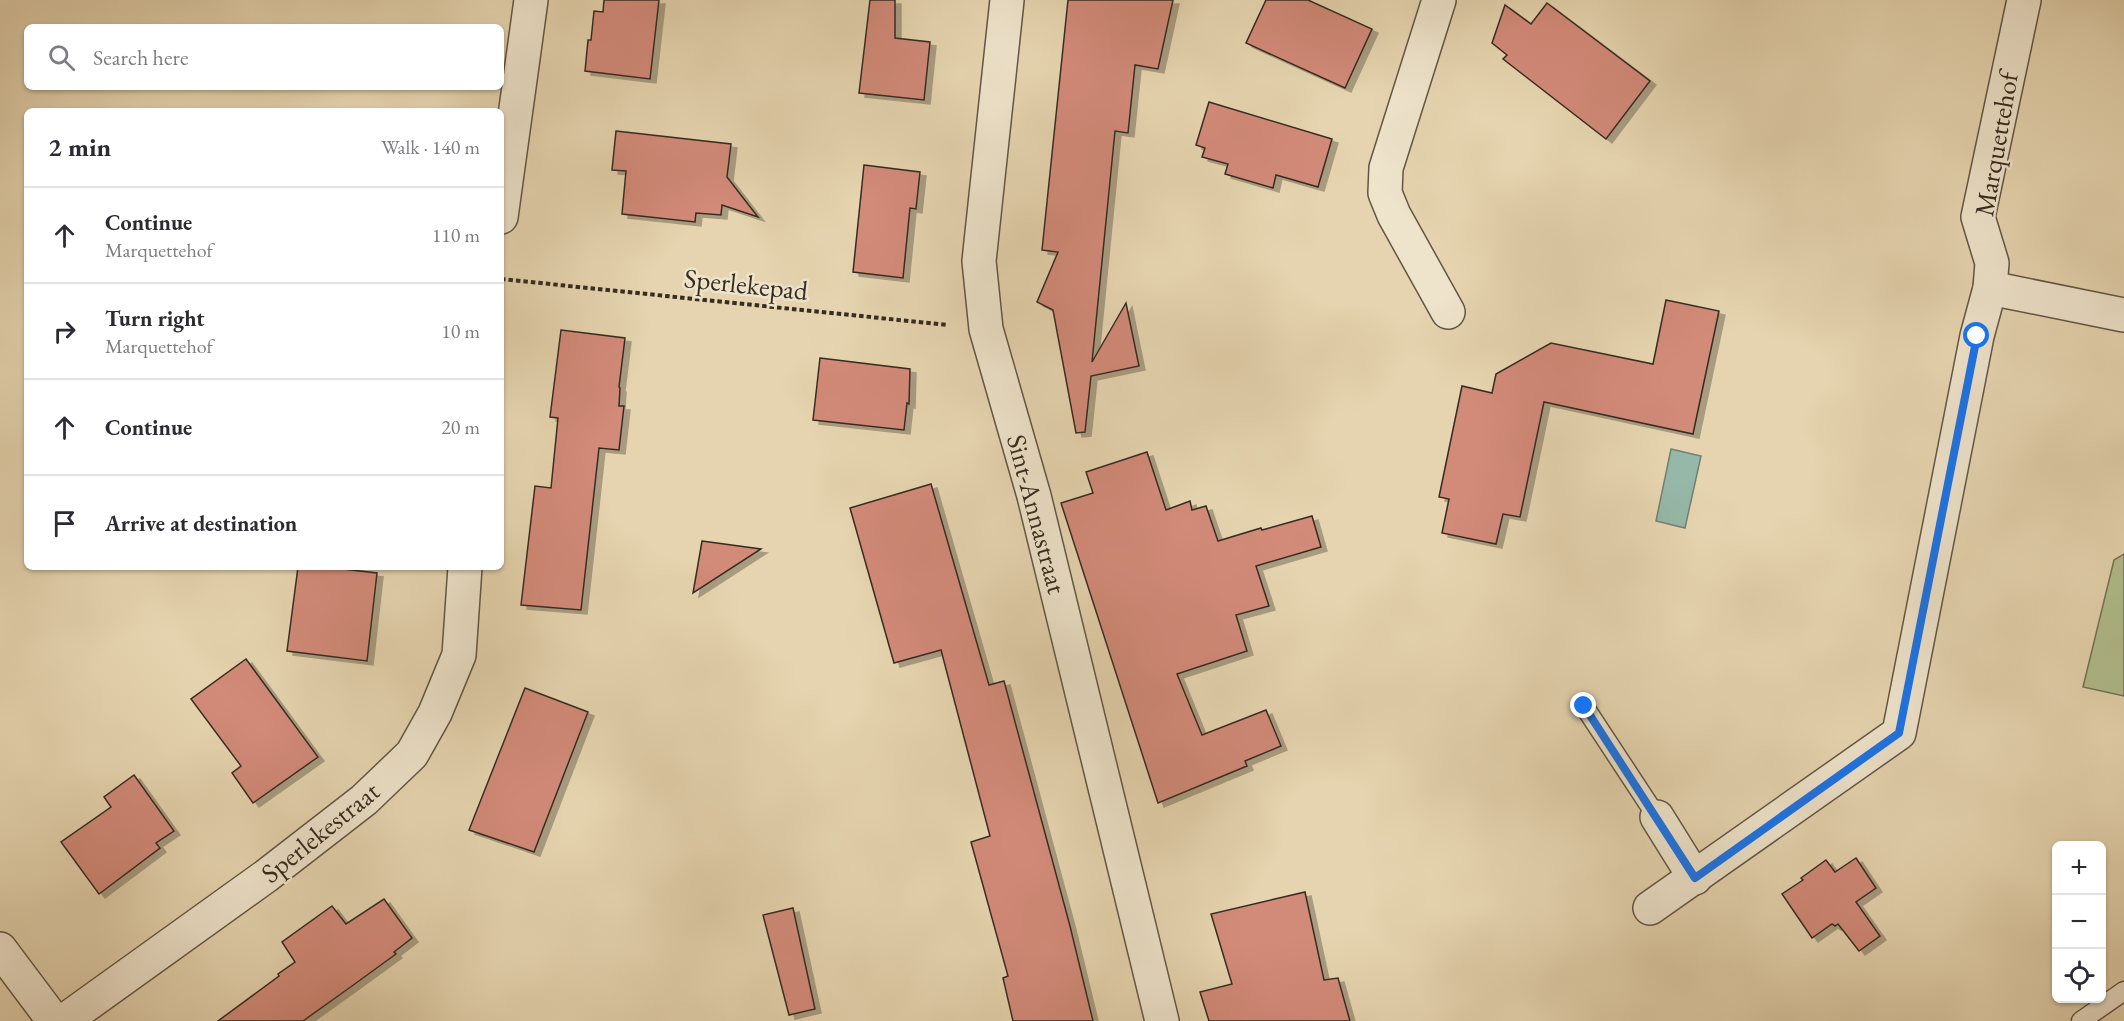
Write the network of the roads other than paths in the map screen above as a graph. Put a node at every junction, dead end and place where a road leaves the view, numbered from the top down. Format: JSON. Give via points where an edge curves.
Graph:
{"nodes":[{"id":1,"x":531,"y":0,"type":"edge"},
{"id":2,"x":1007,"y":0,"type":"edge"},
{"id":3,"x":1439,"y":0,"type":"edge"},
{"id":4,"x":2024,"y":0,"type":"edge"},
{"id":5,"x":504,"y":195,"type":"edge"},
{"id":6,"x":1990,"y":288,"type":"junction"},
{"id":7,"x":1448,"y":312,"type":"dead end"},
{"id":8,"x":2124,"y":315,"type":"edge"},
{"id":9,"x":465,"y":570,"type":"edge"},
{"id":10,"x":1584,"y":706,"type":"dead end"},
{"id":11,"x":1657,"y":817,"type":"joint"},
{"id":12,"x":1695,"y":878,"type":"junction"},
{"id":13,"x":1650,"y":908,"type":"dead end"},
{"id":14,"x":0,"y":949,"type":"edge"},
{"id":15,"x":2124,"y":991,"type":"edge"},
{"id":16,"x":54,"y":1021,"type":"edge"},
{"id":17,"x":63,"y":1021,"type":"edge"},
{"id":18,"x":1162,"y":1021,"type":"edge"},
{"id":19,"x":2081,"y":1021,"type":"edge"}],
"edges":[{"from":1,"to":5,"type":"street"},
{"from":2,"to":18,"type":"street","name":"Sint-Annastraat","via":[[979,261],[986,329],[1034,496]]},
{"from":3,"to":7,"type":"street","via":[[1386,168],[1385,193]]},
{"from":4,"to":6,"type":"street","name":"Marquettehof","via":[[1978,217],[1992,263]]},
{"from":6,"to":8,"type":"street"},
{"from":6,"to":12,"type":"street","name":"Marquettehof","via":[[1977,336],[1899,733]]},
{"from":9,"to":17,"type":"street","name":"Sperlekestraat","via":[[459,655],[435,713],[412,754],[364,800],[266,876]]},
{"from":10,"to":11,"type":"lane"},
{"from":11,"to":12,"type":"street"},
{"from":12,"to":13,"type":"street","name":"Marquettehof"},
{"from":14,"to":16,"type":"street"},
{"from":15,"to":19,"type":"lane"}]}
